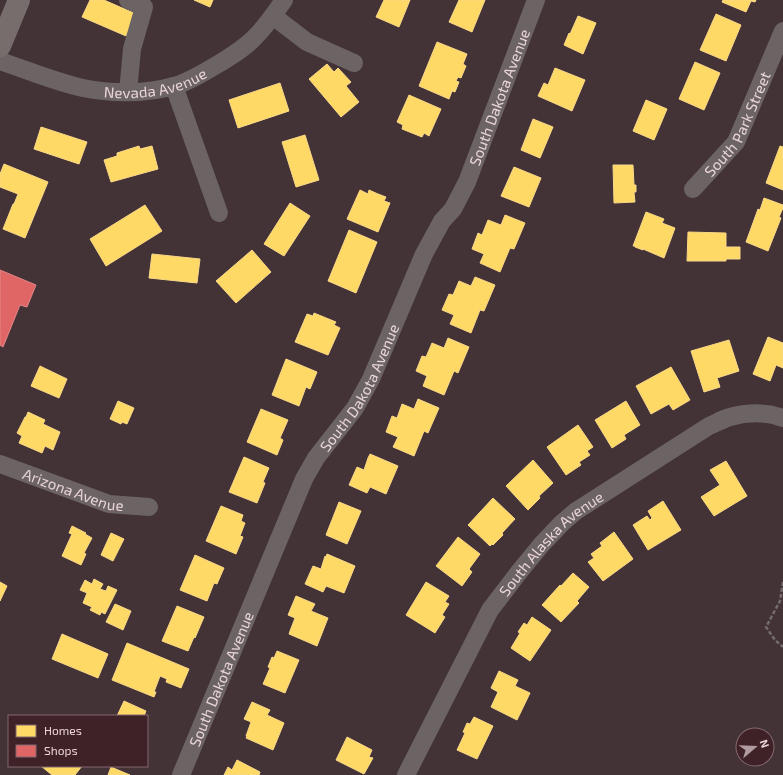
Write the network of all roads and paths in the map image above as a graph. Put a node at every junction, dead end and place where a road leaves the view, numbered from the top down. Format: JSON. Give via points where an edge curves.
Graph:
{"nodes":[{"id":1,"x":19,"y":0,"type":"edge"},
{"id":2,"x":128,"y":0,"type":"edge"},
{"id":3,"x":284,"y":0,"type":"edge"},
{"id":4,"x":536,"y":0,"type":"edge"},
{"id":5,"x":273,"y":16,"type":"junction"},
{"id":6,"x":783,"y":31,"type":"edge"},
{"id":7,"x":0,"y":46,"type":"edge"},
{"id":8,"x":0,"y":60,"type":"edge"},
{"id":9,"x":354,"y":63,"type":"dead end"},
{"id":10,"x":174,"y":86,"type":"junction"},
{"id":11,"x":128,"y":92,"type":"junction"},
{"id":12,"x":693,"y":190,"type":"dead end"},
{"id":13,"x":219,"y":213,"type":"dead end"},
{"id":14,"x":783,"y":418,"type":"edge"},
{"id":15,"x":0,"y":464,"type":"edge"},
{"id":16,"x":149,"y":507,"type":"dead end"},
{"id":17,"x":783,"y":582,"type":"edge"},
{"id":18,"x":783,"y":647,"type":"edge"},
{"id":19,"x":181,"y":775,"type":"edge"},
{"id":20,"x":406,"y":775,"type":"edge"}],
"edges":[{"from":1,"to":7,"type":"main road"},
{"from":2,"to":11,"type":"street","via":[[144,7],[132,49]]},
{"from":3,"to":5,"type":"street","name":"Nevada Avenue"},
{"from":4,"to":19,"type":"street","name":"South Dakota Avenue","via":[[467,182],[424,254],[371,379],[355,408],[316,458],[304,479]]},
{"from":5,"to":9,"type":"street","via":[[307,42]]},
{"from":5,"to":10,"type":"street","name":"Nevada Avenue","via":[[256,37],[235,54]]},
{"from":6,"to":12,"type":"street","name":"South Park Street","via":[[736,142]]},
{"from":8,"to":11,"type":"street","name":"Nevada Avenue","via":[[58,82],[111,92]]},
{"from":10,"to":11,"type":"street","name":"Nevada Avenue","via":[[144,92]]},
{"from":10,"to":13,"type":"street"},
{"from":14,"to":20,"type":"street","name":"South Alaska Avenue","via":[[746,414],[729,417],[709,426],[576,511],[562,523],[542,544],[490,610]]},
{"from":15,"to":16,"type":"street","name":"Arizona Avenue","via":[[109,504]]},
{"from":17,"to":18,"type":"path","via":[[780,601],[766,627]]}]}
